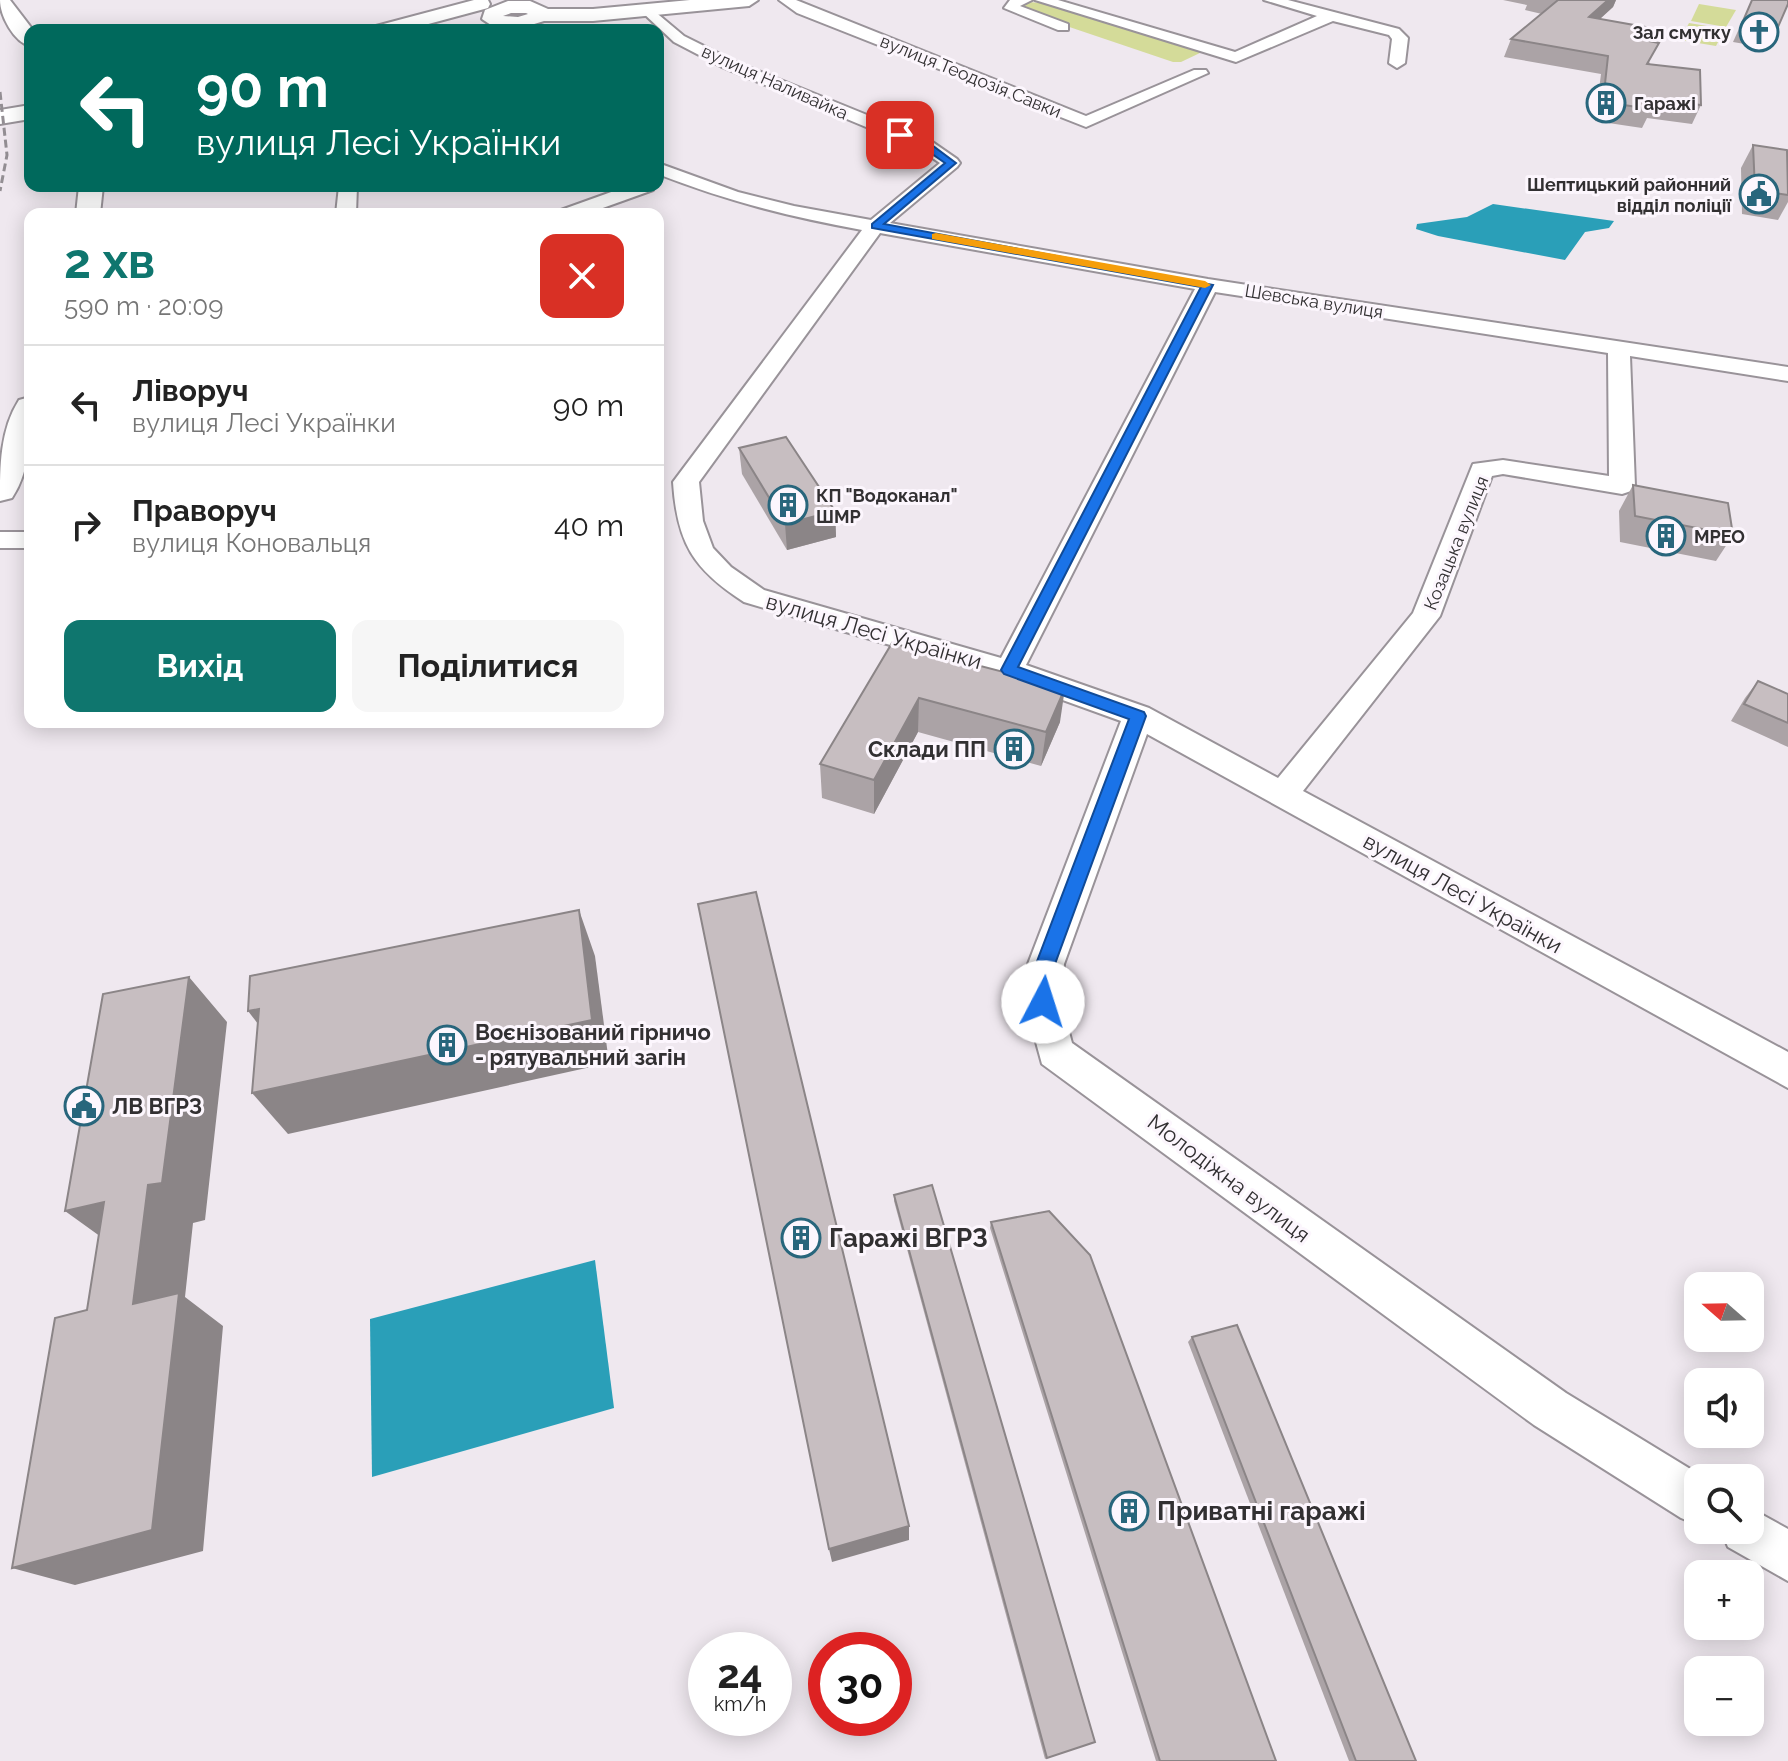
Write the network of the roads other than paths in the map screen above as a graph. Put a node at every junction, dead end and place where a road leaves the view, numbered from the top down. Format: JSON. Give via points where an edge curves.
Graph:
{"nodes":[{"id":1,"x":0,"y":0,"type":"edge"},
{"id":2,"x":749,"y":0,"type":"edge"},
{"id":3,"x":786,"y":0,"type":"edge"},
{"id":4,"x":1025,"y":0,"type":"edge"},
{"id":5,"x":1042,"y":0,"type":"edge"},
{"id":6,"x":1271,"y":0,"type":"edge"},
{"id":7,"x":647,"y":9,"type":"junction"},
{"id":8,"x":491,"y":13,"type":"edge"},
{"id":9,"x":1333,"y":15,"type":"junction"},
{"id":10,"x":422,"y":24,"type":"edge"},
{"id":11,"x":660,"y":24,"type":"edge"},
{"id":12,"x":664,"y":28,"type":"edge"},
{"id":13,"x":1073,"y":30,"type":"dead end"},
{"id":14,"x":24,"y":32,"type":"edge"},
{"id":15,"x":1236,"y":57,"type":"junction"},
{"id":16,"x":1397,"y":63,"type":"dead end"},
{"id":17,"x":1172,"y":64,"type":"dead end"},
{"id":18,"x":1245,"y":72,"type":"dead end"},
{"id":19,"x":1200,"y":73,"type":"junction"},
{"id":20,"x":1221,"y":77,"type":"dead end"},
{"id":21,"x":24,"y":113,"type":"edge"},
{"id":22,"x":0,"y":117,"type":"edge"},
{"id":23,"x":664,"y":175,"type":"edge"},
{"id":24,"x":629,"y":192,"type":"edge"},
{"id":25,"x":585,"y":208,"type":"edge"},
{"id":26,"x":875,"y":226,"type":"junction"},
{"id":27,"x":1208,"y":285,"type":"junction"},
{"id":28,"x":1619,"y":348,"type":"junction"},
{"id":29,"x":1788,"y":374,"type":"edge"},
{"id":30,"x":24,"y":423,"type":"edge"},
{"id":31,"x":0,"y":491,"type":"edge"},
{"id":32,"x":0,"y":540,"type":"edge"},
{"id":33,"x":24,"y":540,"type":"edge"},
{"id":34,"x":1009,"y":670,"type":"junction"},
{"id":35,"x":1138,"y":716,"type":"junction"},
{"id":36,"x":1283,"y":794,"type":"junction"},
{"id":37,"x":1788,"y":1071,"type":"edge"},
{"id":38,"x":1684,"y":1492,"type":"edge"},
{"id":39,"x":1764,"y":1542,"type":"edge"},
{"id":40,"x":1788,"y":1557,"type":"edge"}],
"edges":[{"from":1,"to":14,"type":"main road"},
{"from":2,"to":7,"type":"main road"},
{"from":3,"to":19,"type":"street","name":"вулиця Теодозія Савки","via":[[1086,122]]},
{"from":4,"to":13,"type":"street","via":[[1011,8]]},
{"from":5,"to":15,"type":"street"},
{"from":6,"to":9,"type":"street"},
{"from":7,"to":8,"type":"main road","via":[[540,15],[530,7]]},
{"from":7,"to":11,"type":"street","name":"вулиця Наливайка"},
{"from":8,"to":10,"type":"main road"},
{"from":9,"to":15,"type":"street"},
{"from":9,"to":16,"type":"street","via":[[1394,32],[1400,38]]},
{"from":12,"to":26,"type":"street","name":"вулиця Наливайка","via":[[728,64],[925,145],[951,163]]},
{"from":15,"to":18,"type":"street","via":[[1249,66]]},
{"from":15,"to":19,"type":"street","via":[[1193,58],[1188,65]]},
{"from":17,"to":19,"type":"street"},
{"from":19,"to":20,"type":"street"},
{"from":21,"to":22,"type":"main road"},
{"from":23,"to":26,"type":"street","name":"Шевська вулиця","via":[[793,212]]},
{"from":24,"to":25,"type":"street"},
{"from":26,"to":27,"type":"street","name":"Шевська вулиця"},
{"from":26,"to":34,"type":"street","name":"вулиця Лесі Українки","via":[[686,482],[688,524],[704,556],[723,577],[754,596]]},
{"from":27,"to":28,"type":"street","name":"Шевська вулиця"},
{"from":27,"to":34,"type":"street"},
{"from":28,"to":29,"type":"street","name":"Шевська вулиця"},
{"from":28,"to":36,"type":"street","name":"Козацька вулиця","via":[[1622,486],[1503,467],[1482,469],[1426,616]]},
{"from":30,"to":31,"type":"main road"},
{"from":32,"to":33,"type":"street"},
{"from":34,"to":35,"type":"street","name":"вулиця Лесі Українки"},
{"from":35,"to":36,"type":"street","name":"вулиця Лесі Українки"},
{"from":35,"to":38,"type":"street","name":"Молодіжна вулиця","via":[[1046,964],[1043,1002],[1055,1052],[1550,1409]]},
{"from":36,"to":37,"type":"street","name":"вулиця Лесі Українки"},
{"from":39,"to":40,"type":"street"}]}
